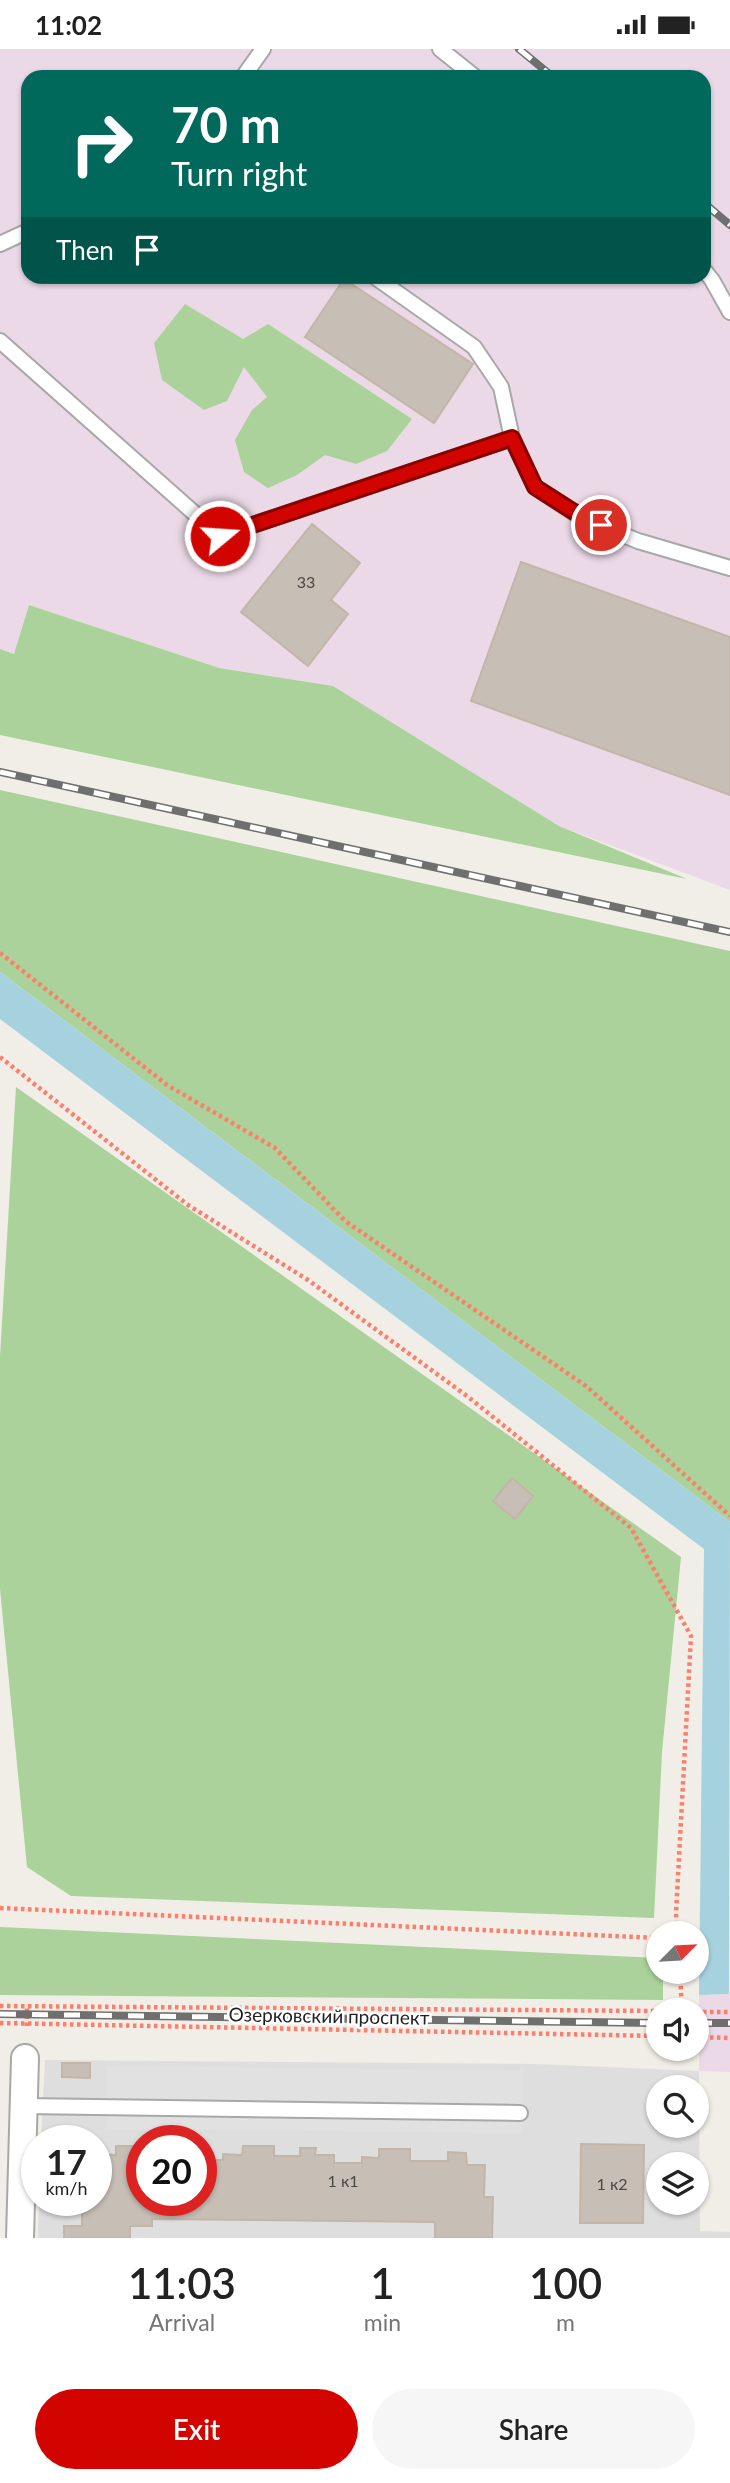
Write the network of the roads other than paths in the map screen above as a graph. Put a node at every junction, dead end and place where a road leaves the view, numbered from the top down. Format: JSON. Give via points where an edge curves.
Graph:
{"nodes":[{"id":1,"x":263,"y":49,"type":"edge"},
{"id":2,"x":440,"y":49,"type":"edge"},
{"id":3,"x":248,"y":70,"type":"edge"},
{"id":4,"x":466,"y":70,"type":"edge"},
{"id":5,"x":21,"y":234,"type":"edge"},
{"id":6,"x":0,"y":244,"type":"edge"},
{"id":7,"x":711,"y":279,"type":"edge"},
{"id":8,"x":385,"y":284,"type":"edge"},
{"id":9,"x":730,"y":311,"type":"edge"},
{"id":10,"x":0,"y":341,"type":"edge"},
{"id":11,"x":512,"y":438,"type":"junction"},
{"id":12,"x":730,"y":568,"type":"edge"},
{"id":13,"x":25,"y":2058,"type":"dead end"},
{"id":14,"x":24,"y":2106,"type":"junction"},
{"id":15,"x":520,"y":2113,"type":"dead end"},
{"id":16,"x":20,"y":2238,"type":"edge"}],
"edges":[{"from":1,"to":3,"type":"lane"},
{"from":2,"to":4,"type":"lane"},
{"from":5,"to":6,"type":"lane"},
{"from":7,"to":9,"type":"lane"},
{"from":8,"to":11,"type":"lane","via":[[474,347],[501,387]]},
{"from":10,"to":11,"type":"lane","via":[[220,536]]},
{"from":11,"to":12,"type":"lane","via":[[535,487],[582,517],[638,541]]},
{"from":13,"to":14,"type":"street"},
{"from":14,"to":15,"type":"lane"},
{"from":14,"to":16,"type":"street"}]}
